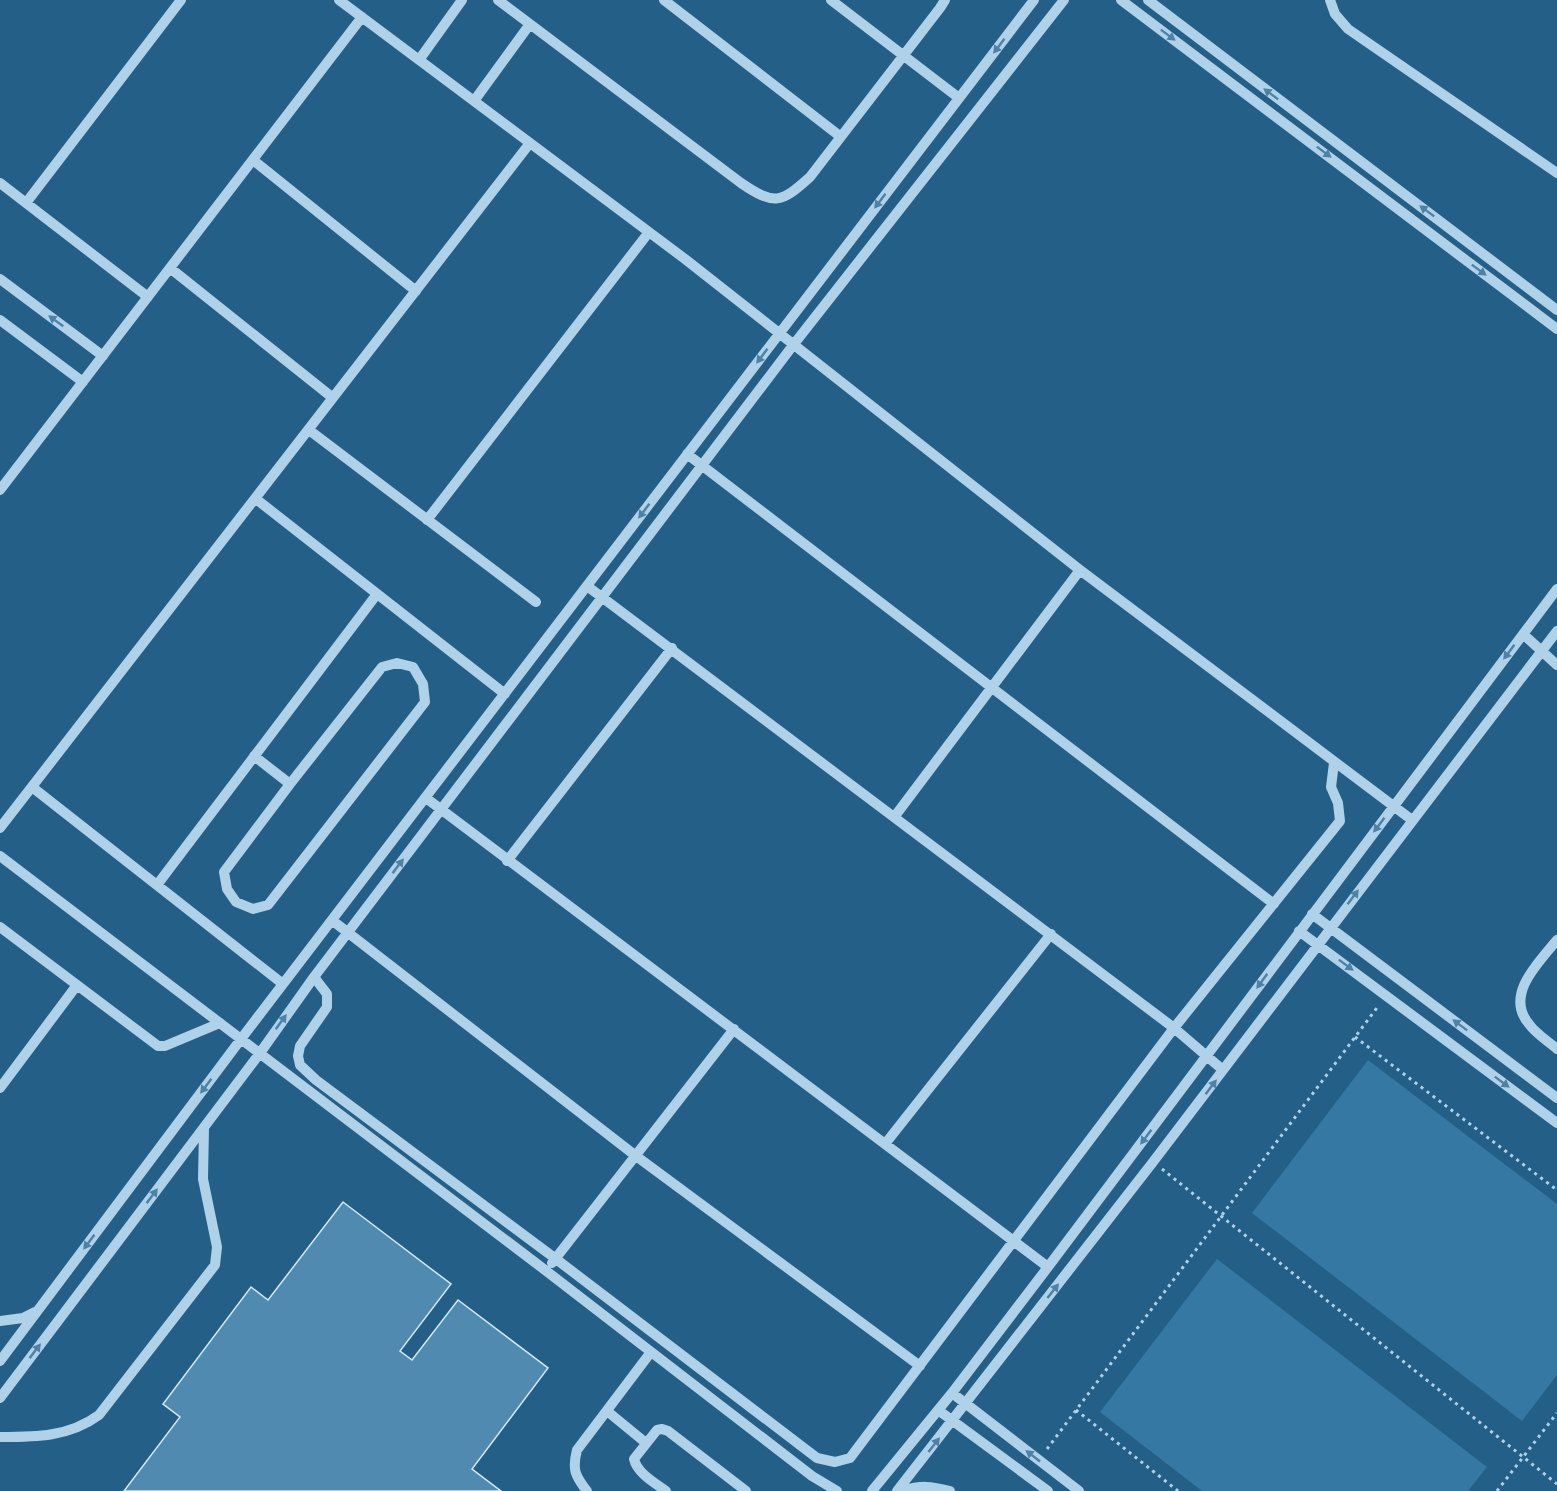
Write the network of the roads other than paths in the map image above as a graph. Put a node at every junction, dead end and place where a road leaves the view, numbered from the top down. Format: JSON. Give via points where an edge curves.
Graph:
{"nodes":[{"id":1,"x":181,"y":0,"type":"edge"},
{"id":2,"x":339,"y":0,"type":"edge"},
{"id":3,"x":462,"y":0,"type":"edge"},
{"id":4,"x":664,"y":0,"type":"edge"},
{"id":5,"x":831,"y":0,"type":"edge"},
{"id":6,"x":945,"y":0,"type":"edge"},
{"id":7,"x":1034,"y":0,"type":"edge"},
{"id":8,"x":1064,"y":0,"type":"edge"},
{"id":9,"x":1121,"y":0,"type":"edge"},
{"id":10,"x":1148,"y":0,"type":"edge"},
{"id":11,"x":1330,"y":0,"type":"edge"},
{"id":12,"x":500,"y":1,"type":"edge"},
{"id":13,"x":362,"y":17,"type":"junction"},
{"id":14,"x":530,"y":24,"type":"junction"},
{"id":15,"x":903,"y":56,"type":"junction"},
{"id":16,"x":419,"y":60,"type":"junction"},
{"id":17,"x":959,"y":98,"type":"junction"},
{"id":18,"x":474,"y":101,"type":"junction"},
{"id":19,"x":841,"y":137,"type":"junction"},
{"id":20,"x":530,"y":143,"type":"junction"},
{"id":21,"x":253,"y":160,"type":"junction"},
{"id":22,"x":1557,"y":173,"type":"edge"},
{"id":23,"x":0,"y":183,"type":"edge"},
{"id":24,"x":26,"y":203,"type":"junction"},
{"id":25,"x":649,"y":232,"type":"junction"},
{"id":26,"x":170,"y":268,"type":"junction"},
{"id":27,"x":0,"y":279,"type":"edge"},
{"id":28,"x":416,"y":291,"type":"junction"},
{"id":29,"x":148,"y":297,"type":"junction"},
{"id":30,"x":1557,"y":310,"type":"edge"},
{"id":31,"x":0,"y":320,"type":"edge"},
{"id":32,"x":1557,"y":329,"type":"edge"},
{"id":33,"x":780,"y":333,"type":"junction"},
{"id":34,"x":794,"y":344,"type":"junction"},
{"id":35,"x":103,"y":356,"type":"junction"},
{"id":36,"x":83,"y":382,"type":"junction"},
{"id":37,"x":333,"y":398,"type":"junction"},
{"id":38,"x":309,"y":430,"type":"junction"},
{"id":39,"x":687,"y":454,"type":"junction"},
{"id":40,"x":702,"y":466,"type":"junction"},
{"id":41,"x":0,"y":490,"type":"edge"},
{"id":42,"x":256,"y":499,"type":"junction"},
{"id":43,"x":427,"y":520,"type":"junction"},
{"id":44,"x":1080,"y":570,"type":"junction"},
{"id":45,"x":588,"y":586,"type":"junction"},
{"id":46,"x":1557,"y":589,"type":"edge"},
{"id":47,"x":377,"y":594,"type":"junction"},
{"id":48,"x":603,"y":596,"type":"junction"},
{"id":49,"x":536,"y":602,"type":"dead end"},
{"id":50,"x":1557,"y":631,"type":"edge"},
{"id":51,"x":1523,"y":634,"type":"junction"},
{"id":52,"x":672,"y":648,"type":"junction"},
{"id":53,"x":1541,"y":652,"type":"junction"},
{"id":54,"x":1557,"y":664,"type":"edge"},
{"id":55,"x":992,"y":687,"type":"junction"},
{"id":56,"x":505,"y":694,"type":"junction"},
{"id":57,"x":254,"y":756,"type":"junction"},
{"id":58,"x":1334,"y":763,"type":"junction"},
{"id":59,"x":290,"y":783,"type":"junction"},
{"id":60,"x":32,"y":787,"type":"junction"},
{"id":61,"x":426,"y":798,"type":"junction"},
{"id":62,"x":1394,"y":805,"type":"junction"},
{"id":63,"x":440,"y":811,"type":"junction"},
{"id":64,"x":894,"y":816,"type":"junction"},
{"id":65,"x":1412,"y":820,"type":"junction"},
{"id":66,"x":0,"y":828,"type":"edge"},
{"id":67,"x":0,"y":855,"type":"edge"},
{"id":68,"x":507,"y":861,"type":"junction"},
{"id":69,"x":157,"y":885,"type":"junction"},
{"id":70,"x":1274,"y":904,"type":"junction"},
{"id":71,"x":1312,"y":914,"type":"junction"},
{"id":72,"x":333,"y":921,"type":"junction"},
{"id":73,"x":0,"y":927,"type":"edge"},
{"id":74,"x":1330,"y":928,"type":"junction"},
{"id":75,"x":1299,"y":931,"type":"junction"},
{"id":76,"x":347,"y":933,"type":"junction"},
{"id":77,"x":1051,"y":934,"type":"junction"},
{"id":78,"x":1557,"y":940,"type":"edge"},
{"id":79,"x":1317,"y":944,"type":"junction"},
{"id":80,"x":314,"y":978,"type":"junction"},
{"id":81,"x":283,"y":984,"type":"junction"},
{"id":82,"x":77,"y":985,"type":"junction"},
{"id":83,"x":220,"y":1023,"type":"junction"},
{"id":84,"x":1174,"y":1028,"type":"junction"},
{"id":85,"x":734,"y":1029,"type":"junction"},
{"id":86,"x":241,"y":1039,"type":"junction"},
{"id":87,"x":1557,"y":1049,"type":"edge"},
{"id":88,"x":260,"y":1053,"type":"junction"},
{"id":89,"x":1206,"y":1057,"type":"junction"},
{"id":90,"x":1223,"y":1070,"type":"junction"},
{"id":91,"x":0,"y":1088,"type":"edge"},
{"id":92,"x":1557,"y":1098,"type":"edge"},
{"id":93,"x":1557,"y":1123,"type":"edge"},
{"id":94,"x":204,"y":1127,"type":"junction"},
{"id":95,"x":885,"y":1144,"type":"junction"},
{"id":96,"x":636,"y":1156,"type":"junction"},
{"id":97,"x":1014,"y":1241,"type":"junction"},
{"id":98,"x":556,"y":1259,"type":"junction"},
{"id":99,"x":1048,"y":1267,"type":"junction"},
{"id":100,"x":545,"y":1270,"type":"junction"},
{"id":101,"x":38,"y":1311,"type":"junction"},
{"id":102,"x":0,"y":1321,"type":"edge"},
{"id":103,"x":651,"y":1352,"type":"junction"},
{"id":104,"x":0,"y":1361,"type":"edge"},
{"id":105,"x":920,"y":1366,"type":"junction"},
{"id":106,"x":952,"y":1393,"type":"junction"},
{"id":107,"x":0,"y":1398,"type":"edge"},
{"id":108,"x":965,"y":1403,"type":"junction"},
{"id":109,"x":938,"y":1410,"type":"junction"},
{"id":110,"x":607,"y":1411,"type":"junction"},
{"id":111,"x":954,"y":1420,"type":"junction"},
{"id":112,"x":0,"y":1437,"type":"edge"},
{"id":113,"x":646,"y":1443,"type":"junction"},
{"id":114,"x":587,"y":1491,"type":"edge"},
{"id":115,"x":666,"y":1491,"type":"edge"},
{"id":116,"x":746,"y":1491,"type":"edge"},
{"id":117,"x":837,"y":1491,"type":"edge"},
{"id":118,"x":872,"y":1491,"type":"edge"},
{"id":119,"x":900,"y":1491,"type":"edge"},
{"id":120,"x":950,"y":1491,"type":"edge"},
{"id":121,"x":1048,"y":1491,"type":"edge"},
{"id":122,"x":1079,"y":1491,"type":"edge"}],
"edges":[{"from":1,"to":24,"type":"lane"},
{"from":2,"to":13,"type":"lane"},
{"from":3,"to":16,"type":"lane"},
{"from":4,"to":19,"type":"lane"},
{"from":5,"to":15,"type":"lane"},
{"from":6,"to":15,"type":"lane"},
{"from":7,"to":17,"type":"lane","one_way":true},
{"from":8,"to":34,"type":"lane"},
{"from":9,"to":32,"type":"lane","one_way":true},
{"from":30,"to":10,"type":"lane","one_way":true},
{"from":11,"to":22,"type":"lane","via":[[1335,14],[1348,29]]},
{"from":12,"to":14,"type":"lane"},
{"from":13,"to":16,"type":"lane"},
{"from":13,"to":21,"type":"lane"},
{"from":14,"to":18,"type":"lane"},
{"from":14,"to":19,"type":"lane","via":[[741,183],[769,199],[781,199],[802,184]]},
{"from":15,"to":17,"type":"lane"},
{"from":15,"to":19,"type":"lane"},
{"from":16,"to":18,"type":"lane"},
{"from":17,"to":33,"type":"lane","one_way":true},
{"from":18,"to":20,"type":"lane"},
{"from":20,"to":25,"type":"lane"},
{"from":20,"to":28,"type":"lane"},
{"from":21,"to":26,"type":"lane"},
{"from":21,"to":28,"type":"lane"},
{"from":23,"to":24,"type":"lane"},
{"from":24,"to":29,"type":"lane"},
{"from":25,"to":33,"type":"lane"},
{"from":25,"to":43,"type":"lane"},
{"from":26,"to":29,"type":"lane"},
{"from":26,"to":37,"type":"lane"},
{"from":35,"to":27,"type":"lane","one_way":true},
{"from":28,"to":37,"type":"lane"},
{"from":29,"to":35,"type":"lane"},
{"from":31,"to":36,"type":"lane"},
{"from":33,"to":34,"type":"lane"},
{"from":33,"to":39,"type":"lane","one_way":true},
{"from":34,"to":40,"type":"lane"},
{"from":34,"to":44,"type":"lane"},
{"from":35,"to":36,"type":"lane"},
{"from":36,"to":41,"type":"lane"},
{"from":37,"to":38,"type":"lane"},
{"from":38,"to":42,"type":"lane"},
{"from":38,"to":43,"type":"lane"},
{"from":39,"to":40,"type":"lane"},
{"from":39,"to":45,"type":"lane","one_way":true},
{"from":40,"to":48,"type":"lane"},
{"from":40,"to":55,"type":"lane"},
{"from":42,"to":47,"type":"lane"},
{"from":42,"to":60,"type":"lane"},
{"from":43,"to":49,"type":"lane"},
{"from":44,"to":55,"type":"lane"},
{"from":44,"to":58,"type":"lane"},
{"from":45,"to":48,"type":"lane"},
{"from":45,"to":56,"type":"lane"},
{"from":46,"to":51,"type":"lane"},
{"from":47,"to":56,"type":"lane"},
{"from":47,"to":57,"type":"lane"},
{"from":48,"to":52,"type":"lane"},
{"from":48,"to":63,"type":"lane"},
{"from":50,"to":53,"type":"lane"},
{"from":51,"to":53,"type":"lane"},
{"from":51,"to":62,"type":"lane","one_way":true},
{"from":52,"to":64,"type":"lane"},
{"from":52,"to":68,"type":"lane"},
{"from":53,"to":54,"type":"lane"},
{"from":53,"to":65,"type":"lane"},
{"from":55,"to":64,"type":"lane"},
{"from":55,"to":70,"type":"lane"},
{"from":56,"to":61,"type":"lane"},
{"from":57,"to":59,"type":"lane"},
{"from":57,"to":69,"type":"lane"},
{"from":58,"to":62,"type":"lane"},
{"from":58,"to":70,"type":"lane","via":[[1330,787],[1338,803],[1340,821]]},
{"from":59,"to":59,"type":"lane","via":[[382,667],[397,663],[413,667],[423,684],[425,702],[268,905],[253,909],[236,902],[227,889],[224,873]]},
{"from":60,"to":66,"type":"lane"},
{"from":60,"to":69,"type":"lane"},
{"from":61,"to":63,"type":"lane"},
{"from":61,"to":72,"type":"lane"},
{"from":62,"to":65,"type":"lane"},
{"from":62,"to":71,"type":"lane","one_way":true},
{"from":63,"to":68,"type":"lane"},
{"from":76,"to":63,"type":"lane","one_way":true},
{"from":64,"to":77,"type":"lane"},
{"from":74,"to":65,"type":"lane","one_way":true},
{"from":67,"to":83,"type":"lane"},
{"from":68,"to":85,"type":"lane"},
{"from":69,"to":81,"type":"lane"},
{"from":70,"to":84,"type":"lane"},
{"from":71,"to":74,"type":"lane"},
{"from":71,"to":75,"type":"lane"},
{"from":72,"to":76,"type":"lane"},
{"from":72,"to":81,"type":"lane"},
{"from":73,"to":82,"type":"lane"},
{"from":74,"to":79,"type":"lane"},
{"from":92,"to":74,"type":"lane","one_way":true},
{"from":75,"to":79,"type":"lane"},
{"from":75,"to":89,"type":"lane","one_way":true},
{"from":76,"to":80,"type":"lane"},
{"from":76,"to":96,"type":"lane"},
{"from":77,"to":84,"type":"lane"},
{"from":77,"to":95,"type":"lane"},
{"from":78,"to":87,"type":"lane","via":[[1531,971],[1519,1001],[1529,1024]]},
{"from":79,"to":90,"type":"lane"},
{"from":79,"to":93,"type":"lane","one_way":true},
{"from":88,"to":80,"type":"lane","one_way":true},
{"from":80,"to":98,"type":"lane","via":[[327,994],[327,1007],[300,1046],[300,1065]]},
{"from":81,"to":86,"type":"lane"},
{"from":82,"to":83,"type":"lane","via":[[158,1046]]},
{"from":82,"to":91,"type":"lane"},
{"from":83,"to":86,"type":"lane"},
{"from":84,"to":89,"type":"lane"},
{"from":84,"to":97,"type":"lane"},
{"from":85,"to":95,"type":"lane"},
{"from":85,"to":96,"type":"lane"},
{"from":86,"to":88,"type":"lane"},
{"from":86,"to":101,"type":"lane","one_way":true},
{"from":88,"to":94,"type":"lane"},
{"from":88,"to":100,"type":"lane"},
{"from":89,"to":90,"type":"lane"},
{"from":89,"to":99,"type":"lane","one_way":true},
{"from":108,"to":90,"type":"lane","one_way":true},
{"from":107,"to":94,"type":"lane","one_way":true},
{"from":94,"to":112,"type":"lane","via":[[203,1179],[217,1247],[215,1265],[99,1415],[87,1424],[53,1435]]},
{"from":95,"to":97,"type":"lane"},
{"from":96,"to":98,"type":"lane"},
{"from":96,"to":105,"type":"lane"},
{"from":97,"to":99,"type":"lane"},
{"from":97,"to":105,"type":"lane"},
{"from":98,"to":100,"type":"lane"},
{"from":98,"to":105,"type":"lane","via":[[817,1458],[835,1462],[850,1458]]},
{"from":99,"to":106,"type":"lane"},
{"from":100,"to":103,"type":"lane"},
{"from":101,"to":102,"type":"lane"},
{"from":101,"to":104,"type":"lane"},
{"from":103,"to":110,"type":"lane"},
{"from":103,"to":117,"type":"lane"},
{"from":106,"to":108,"type":"lane"},
{"from":106,"to":109,"type":"lane"},
{"from":108,"to":111,"type":"lane"},
{"from":122,"to":108,"type":"lane","one_way":true},
{"from":109,"to":111,"type":"lane"},
{"from":109,"to":118,"type":"lane"},
{"from":110,"to":113,"type":"lane"},
{"from":110,"to":114,"type":"lane","via":[[577,1450],[577,1479]]},
{"from":119,"to":111,"type":"lane","one_way":true},
{"from":111,"to":121,"type":"lane"},
{"from":113,"to":115,"type":"lane","via":[[634,1459],[636,1466]]},
{"from":113,"to":116,"type":"lane","via":[[657,1430],[668,1431]]},
{"from":119,"to":120,"type":"lane","via":[[916,1486]]}]}
